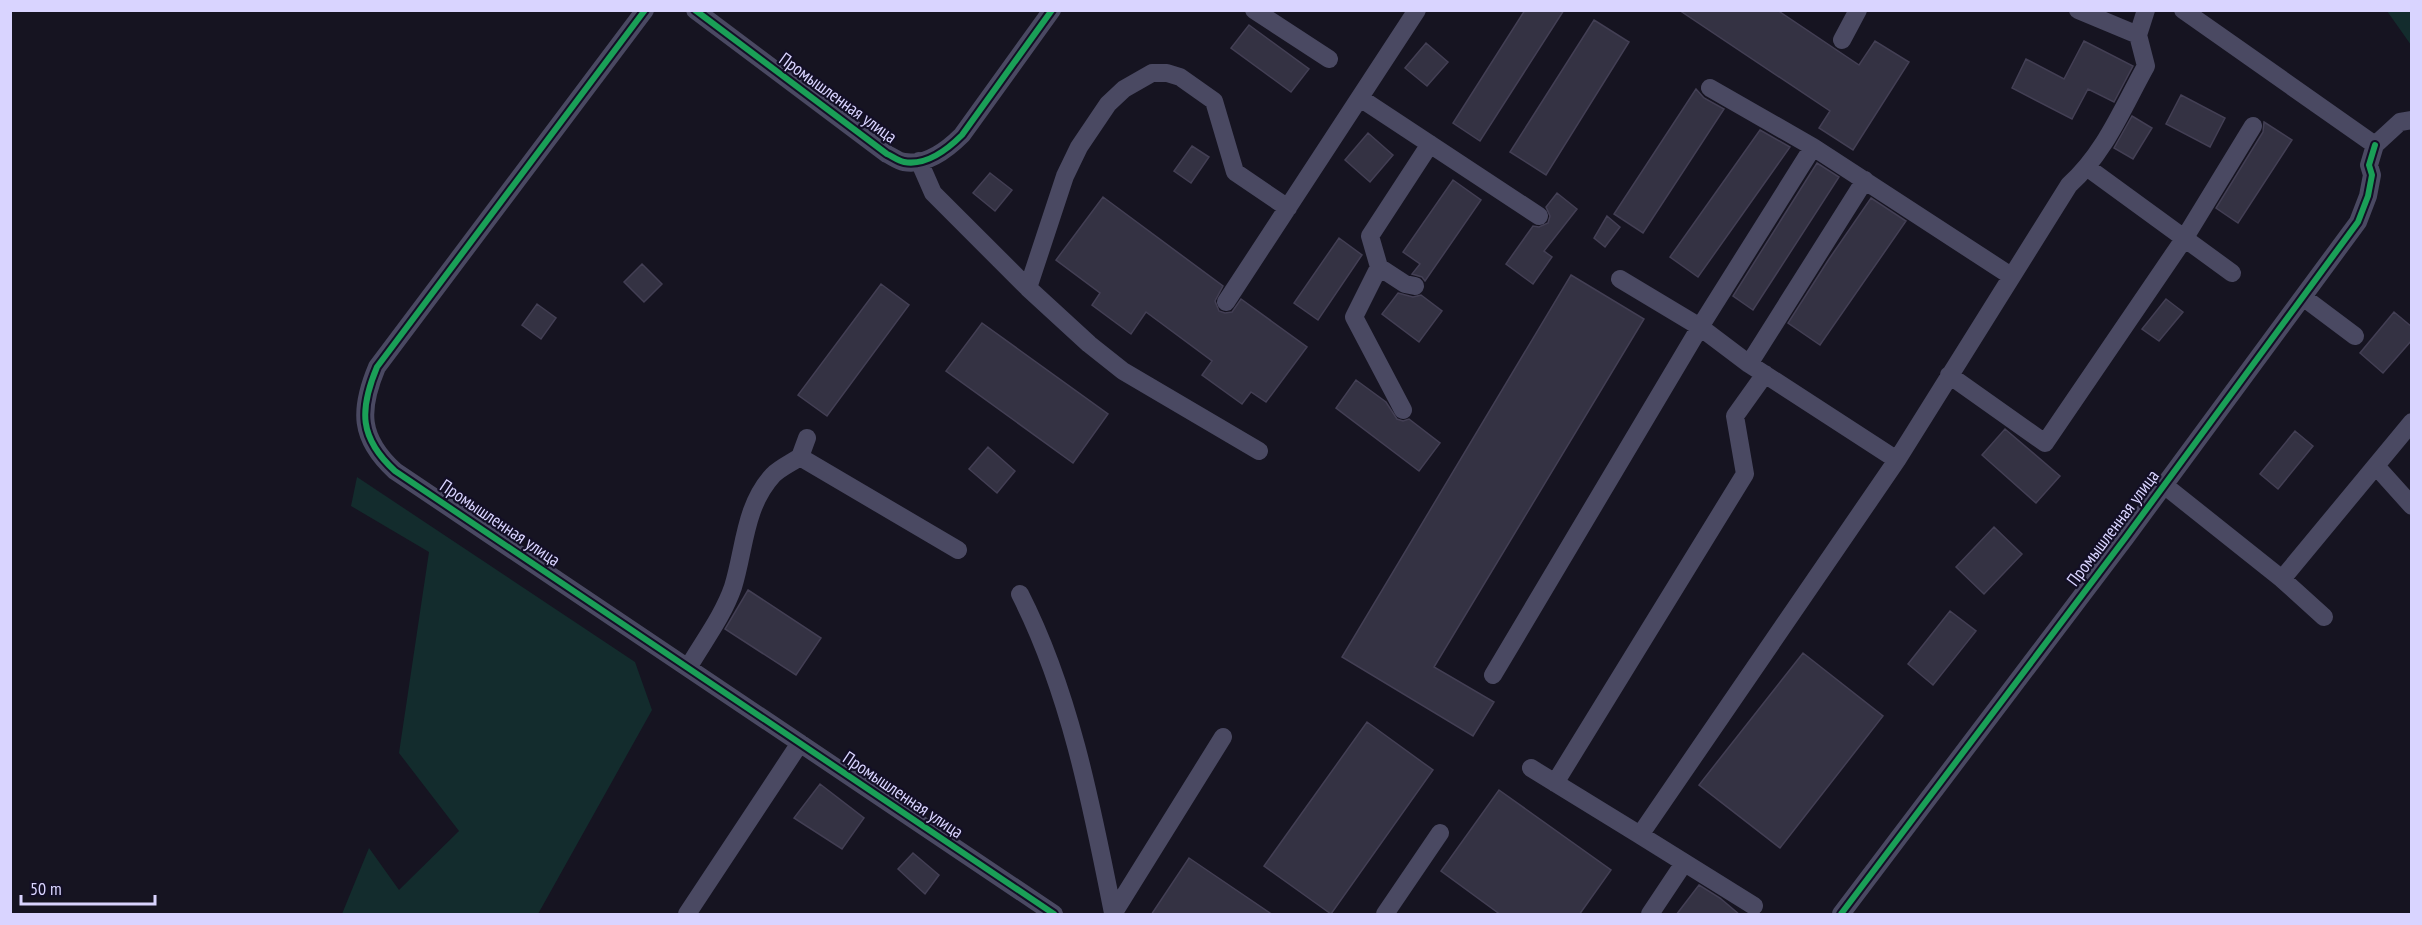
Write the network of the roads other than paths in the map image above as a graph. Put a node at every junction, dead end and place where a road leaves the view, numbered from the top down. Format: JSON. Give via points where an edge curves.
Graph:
{"nodes":[{"id":1,"x":645,"y":10,"type":"edge"},
{"id":2,"x":695,"y":10,"type":"edge"},
{"id":3,"x":1052,"y":10,"type":"edge"},
{"id":4,"x":1254,"y":10,"type":"edge"},
{"id":5,"x":1418,"y":10,"type":"edge"},
{"id":6,"x":1858,"y":10,"type":"edge"},
{"id":7,"x":2078,"y":10,"type":"edge"},
{"id":8,"x":2146,"y":10,"type":"edge"},
{"id":9,"x":2183,"y":10,"type":"edge"},
{"id":10,"x":2138,"y":35,"type":"junction"},
{"id":11,"x":1842,"y":40,"type":"dead end"},
{"id":12,"x":1329,"y":59,"type":"dead end"},
{"id":13,"x":1710,"y":88,"type":"dead end"},
{"id":14,"x":1360,"y":98,"type":"junction"},
{"id":15,"x":2412,"y":120,"type":"edge"},
{"id":16,"x":2253,"y":126,"type":"dead end"},
{"id":17,"x":1430,"y":144,"type":"junction"},
{"id":18,"x":2375,"y":145,"type":"junction"},
{"id":19,"x":1813,"y":147,"type":"junction"},
{"id":20,"x":919,"y":161,"type":"junction"},
{"id":21,"x":2088,"y":168,"type":"junction"},
{"id":22,"x":1865,"y":180,"type":"junction"},
{"id":23,"x":1288,"y":208,"type":"junction"},
{"id":24,"x":1539,"y":216,"type":"dead end"},
{"id":25,"x":2184,"y":239,"type":"junction"},
{"id":26,"x":1379,"y":267,"type":"junction"},
{"id":27,"x":2232,"y":273,"type":"dead end"},
{"id":28,"x":2011,"y":276,"type":"junction"},
{"id":29,"x":1620,"y":279,"type":"dead end"},
{"id":30,"x":1415,"y":286,"type":"dead end"},
{"id":31,"x":1028,"y":288,"type":"junction"},
{"id":32,"x":2303,"y":297,"type":"junction"},
{"id":33,"x":1226,"y":302,"type":"dead end"},
{"id":34,"x":1700,"y":327,"type":"junction"},
{"id":35,"x":2355,"y":336,"type":"dead end"},
{"id":36,"x":1749,"y":363,"type":"junction"},
{"id":37,"x":1765,"y":374,"type":"junction"},
{"id":38,"x":1949,"y":375,"type":"junction"},
{"id":39,"x":1403,"y":410,"type":"dead end"},
{"id":40,"x":2412,"y":422,"type":"edge"},
{"id":41,"x":807,"y":438,"type":"dead end"},
{"id":42,"x":1259,"y":451,"type":"dead end"},
{"id":43,"x":800,"y":457,"type":"junction"},
{"id":44,"x":1897,"y":460,"type":"junction"},
{"id":45,"x":2376,"y":466,"type":"junction"},
{"id":46,"x":2164,"y":485,"type":"junction"},
{"id":47,"x":2412,"y":506,"type":"edge"},
{"id":48,"x":958,"y":550,"type":"dead end"},
{"id":49,"x":2282,"y":579,"type":"junction"},
{"id":50,"x":1020,"y":594,"type":"dead end"},
{"id":51,"x":2324,"y":617,"type":"dead end"},
{"id":52,"x":688,"y":668,"type":"junction"},
{"id":53,"x":1493,"y":675,"type":"dead end"},
{"id":54,"x":1223,"y":737,"type":"dead end"},
{"id":55,"x":800,"y":743,"type":"junction"},
{"id":56,"x":1531,"y":768,"type":"dead end"},
{"id":57,"x":1555,"y":783,"type":"junction"},
{"id":58,"x":1440,"y":833,"type":"dead end"},
{"id":59,"x":1640,"y":835,"type":"junction"},
{"id":60,"x":1684,"y":863,"type":"junction"},
{"id":61,"x":1754,"y":906,"type":"dead end"},
{"id":62,"x":1113,"y":914,"type":"edge"},
{"id":63,"x":687,"y":915,"type":"edge"},
{"id":64,"x":1054,"y":915,"type":"edge"},
{"id":65,"x":1386,"y":915,"type":"edge"},
{"id":66,"x":1650,"y":915,"type":"edge"},
{"id":67,"x":1841,"y":915,"type":"edge"}],
"edges":[{"from":1,"to":52,"type":"street","name":"Промышленная улица","via":[[377,367],[364,412],[378,455],[395,471]]},
{"from":2,"to":20,"type":"street","name":"Промышленная улица","via":[[887,154],[904,162]]},
{"from":3,"to":20,"type":"street","via":[[962,135],[948,149]]},
{"from":4,"to":12,"type":"street"},
{"from":5,"to":14,"type":"street"},
{"from":6,"to":11,"type":"street"},
{"from":7,"to":10,"type":"street"},
{"from":8,"to":10,"type":"street"},
{"from":9,"to":18,"type":"street"},
{"from":10,"to":21,"type":"street","via":[[2146,66]]},
{"from":13,"to":19,"type":"street"},
{"from":14,"to":17,"type":"street"},
{"from":14,"to":23,"type":"street"},
{"from":15,"to":18,"type":"street","via":[[2400,122]]},
{"from":16,"to":25,"type":"street"},
{"from":17,"to":24,"type":"street"},
{"from":17,"to":26,"type":"street","via":[[1370,236]]},
{"from":18,"to":32,"type":"street","name":"Промышленная улица","via":[[2369,165],[2372,175],[2368,196],[2358,222]]},
{"from":19,"to":22,"type":"street"},
{"from":19,"to":34,"type":"street"},
{"from":20,"to":31,"type":"street","via":[[933,193]]},
{"from":21,"to":25,"type":"street"},
{"from":21,"to":28,"type":"street","via":[[2069,185]]},
{"from":22,"to":28,"type":"street"},
{"from":22,"to":36,"type":"street"},
{"from":23,"to":31,"type":"street","via":[[1235,172],[1214,101],[1180,77],[1152,73],[1124,89],[1108,104],[1084,139],[1065,176]]},
{"from":23,"to":33,"type":"street"},
{"from":25,"to":27,"type":"street"},
{"from":25,"to":38,"type":"street","via":[[2046,442]]},
{"from":26,"to":30,"type":"street"},
{"from":26,"to":39,"type":"street","via":[[1354,317]]},
{"from":28,"to":38,"type":"street"},
{"from":29,"to":34,"type":"street"},
{"from":31,"to":42,"type":"street","via":[[1123,371]]},
{"from":32,"to":35,"type":"street"},
{"from":32,"to":46,"type":"street","name":"Промышленная улица"},
{"from":34,"to":36,"type":"street"},
{"from":34,"to":53,"type":"street"},
{"from":36,"to":37,"type":"street"},
{"from":37,"to":44,"type":"street"},
{"from":37,"to":57,"type":"street","via":[[1736,416],[1745,474]]},
{"from":38,"to":44,"type":"street"},
{"from":40,"to":45,"type":"street"},
{"from":41,"to":43,"type":"street"},
{"from":43,"to":48,"type":"street"},
{"from":43,"to":52,"type":"street","via":[[774,474],[756,499],[725,606]]},
{"from":44,"to":59,"type":"street"},
{"from":45,"to":47,"type":"street"},
{"from":45,"to":49,"type":"street"},
{"from":46,"to":49,"type":"street"},
{"from":46,"to":67,"type":"street","name":"Промышленная улица"},
{"from":49,"to":51,"type":"street"},
{"from":50,"to":62,"type":"street","via":[[1057,684],[1092,807]]},
{"from":52,"to":55,"type":"street","name":"Промышленная улица"},
{"from":54,"to":62,"type":"street"},
{"from":55,"to":63,"type":"street"},
{"from":55,"to":64,"type":"street","name":"Промышленная улица"},
{"from":56,"to":57,"type":"street"},
{"from":57,"to":59,"type":"street"},
{"from":58,"to":65,"type":"street"},
{"from":59,"to":60,"type":"street"},
{"from":60,"to":61,"type":"street"},
{"from":60,"to":66,"type":"street"}]}
